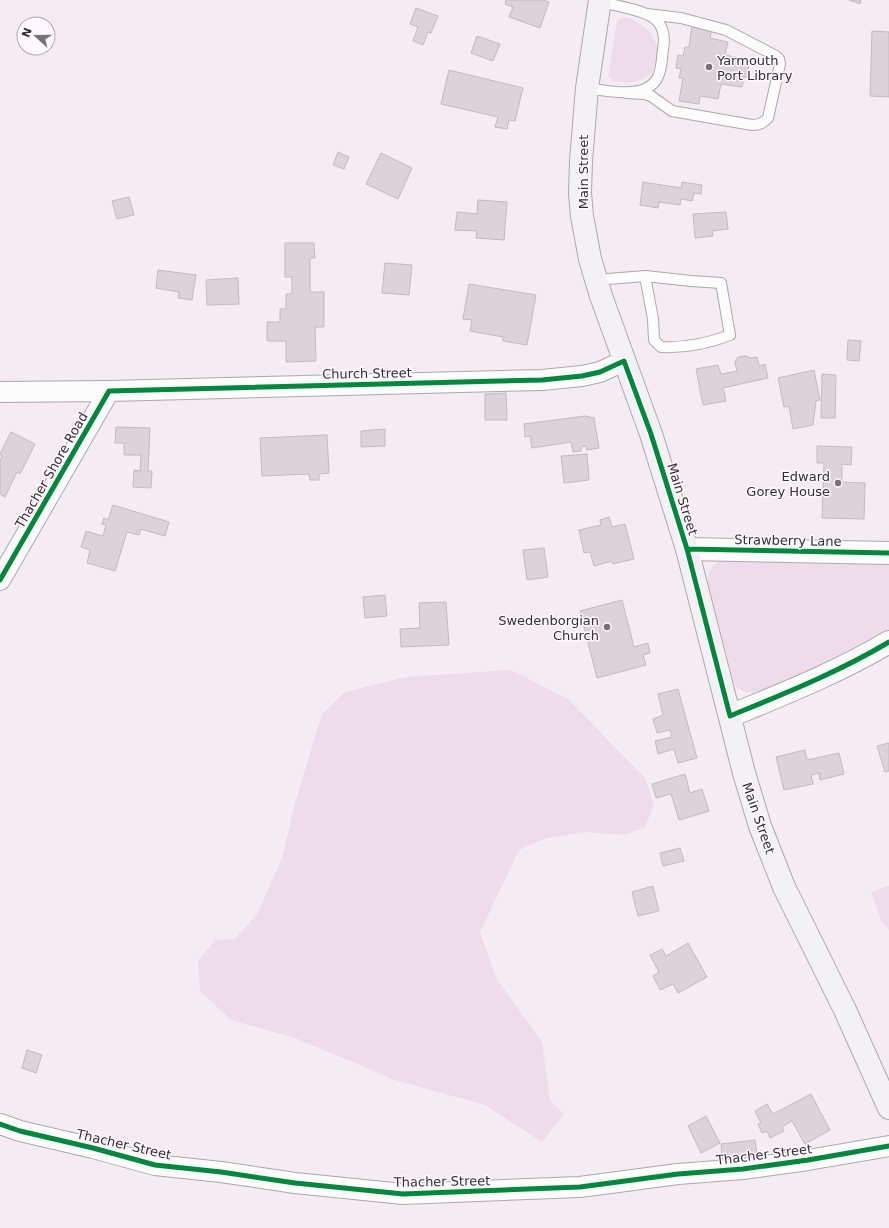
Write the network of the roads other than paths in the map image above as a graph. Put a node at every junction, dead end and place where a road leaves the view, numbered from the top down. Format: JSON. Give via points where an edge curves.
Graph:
{"nodes":[{"id":1,"x":600,"y":1,"type":"edge"},
{"id":2,"x":647,"y":14,"type":"junction"},
{"id":3,"x":587,"y":88,"type":"junction"},
{"id":4,"x":626,"y":93,"type":"junction"},
{"id":5,"x":645,"y":276,"type":"junction"},
{"id":6,"x":596,"y":280,"type":"junction"},
{"id":7,"x":624,"y":361,"type":"junction"},
{"id":8,"x":109,"y":391,"type":"junction"},
{"id":9,"x":0,"y":392,"type":"edge"},
{"id":10,"x":687,"y":549,"type":"junction"},
{"id":11,"x":889,"y":553,"type":"edge"},
{"id":12,"x":0,"y":580,"type":"edge"},
{"id":13,"x":889,"y":642,"type":"edge"},
{"id":14,"x":730,"y":716,"type":"junction"},
{"id":15,"x":889,"y":1108,"type":"edge"},
{"id":16,"x":0,"y":1124,"type":"edge"},
{"id":17,"x":889,"y":1146,"type":"edge"}],
"edges":[{"from":1,"to":2,"type":"lane"},
{"from":1,"to":3,"type":"main road","name":"Main Street"},
{"from":2,"to":4,"type":"lane","via":[[660,25],[665,41],[659,74],[652,84]]},
{"from":2,"to":4,"type":"lane","via":[[681,18],[726,30],[776,56],[780,64],[768,118],[759,125],[752,125],[679,112],[668,109],[651,96]]},
{"from":3,"to":4,"type":"lane"},
{"from":3,"to":6,"type":"main road","name":"Main Street","via":[[580,193],[585,236]]},
{"from":5,"to":5,"type":"lane","via":[[654,340],[661,347],[675,348],[712,342],[730,336],[721,283]]},
{"from":5,"to":6,"type":"lane"},
{"from":6,"to":7,"type":"main road","name":"Main Street"},
{"from":7,"to":8,"type":"street","name":"Church Street","via":[[600,372],[542,380]]},
{"from":7,"to":10,"type":"main road","name":"Main Street","via":[[651,434]]},
{"from":8,"to":9,"type":"street","name":"Church Street"},
{"from":8,"to":12,"type":"street","name":"Thacher Shore Road"},
{"from":10,"to":11,"type":"street","name":"Strawberry Lane"},
{"from":10,"to":14,"type":"main road","name":"Main Street"},
{"from":13,"to":14,"type":"street","via":[[866,656],[802,686]]},
{"from":14,"to":15,"type":"main road","name":"Main Street","via":[[748,790],[766,844]]},
{"from":16,"to":17,"type":"street","name":"Thacher Street","via":[[155,1165],[403,1194],[580,1187],[678,1174],[743,1169]]}]}
